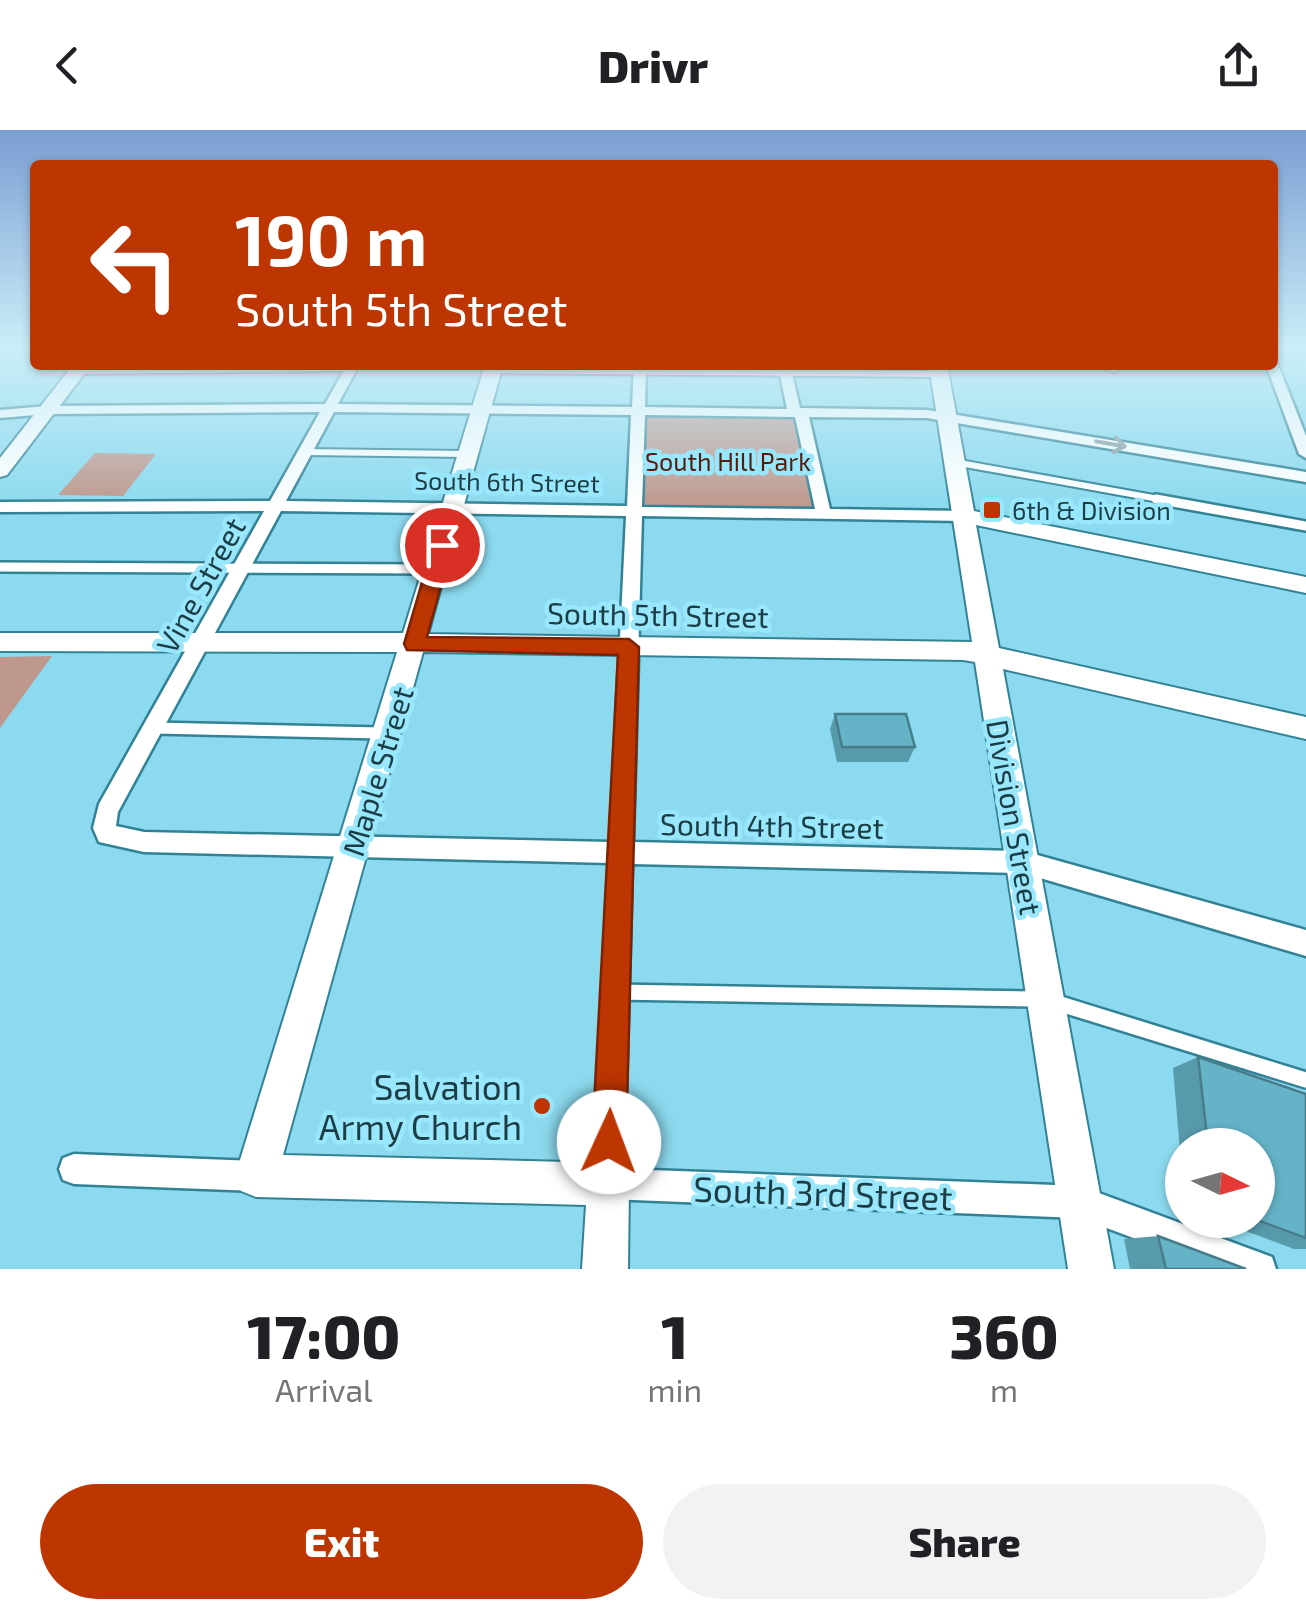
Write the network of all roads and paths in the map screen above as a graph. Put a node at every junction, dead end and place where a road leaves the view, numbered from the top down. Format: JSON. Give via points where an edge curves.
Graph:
{"nodes":[{"id":1,"x":55,"y":401,"type":"edge"},
{"id":2,"x":334,"y":401,"type":"edge"},
{"id":3,"x":483,"y":401,"type":"edge"},
{"id":4,"x":638,"y":401,"type":"edge"},
{"id":5,"x":795,"y":401,"type":"edge"},
{"id":6,"x":944,"y":401,"type":"edge"},
{"id":7,"x":1286,"y":401,"type":"edge"},
{"id":8,"x":330,"y":408,"type":"junction"},
{"id":9,"x":48,"y":410,"type":"junction"},
{"id":10,"x":481,"y":410,"type":"junction"},
{"id":11,"x":638,"y":410,"type":"junction"},
{"id":12,"x":798,"y":412,"type":"junction"},
{"id":13,"x":0,"y":414,"type":"edge"},
{"id":14,"x":946,"y":416,"type":"junction"},
{"id":15,"x":305,"y":452,"type":"junction"},
{"id":16,"x":468,"y":454,"type":"junction"},
{"id":17,"x":1306,"y":454,"type":"edge"},
{"id":18,"x":4,"y":462,"type":"edge"},
{"id":19,"x":954,"y":462,"type":"junction"},
{"id":20,"x":1306,"y":477,"type":"edge"},
{"id":21,"x":275,"y":506,"type":"junction"},
{"id":22,"x":0,"y":507,"type":"edge"},
{"id":23,"x":453,"y":509,"type":"junction"},
{"id":24,"x":633,"y":510,"type":"junction"},
{"id":25,"x":823,"y":512,"type":"junction"},
{"id":26,"x":963,"y":516,"type":"junction"},
{"id":27,"x":1306,"y":526,"type":"edge"},
{"id":28,"x":242,"y":566,"type":"junction"},
{"id":29,"x":0,"y":567,"type":"edge"},
{"id":30,"x":436,"y":569,"type":"junction"},
{"id":31,"x":1306,"y":585,"type":"edge"},
{"id":32,"x":200,"y":640,"type":"junction"},
{"id":33,"x":0,"y":642,"type":"edge"},
{"id":34,"x":414,"y":644,"type":"junction"},
{"id":35,"x":629,"y":647,"type":"junction"},
{"id":36,"x":987,"y":653,"type":"junction"},
{"id":37,"x":153,"y":728,"type":"junction"},
{"id":38,"x":1306,"y":728,"type":"edge"},
{"id":39,"x":388,"y":734,"type":"junction"},
{"id":40,"x":107,"y":835,"type":"joint"},
{"id":41,"x":354,"y":847,"type":"junction"},
{"id":42,"x":620,"y":854,"type":"junction"},
{"id":43,"x":1024,"y":862,"type":"junction"},
{"id":44,"x":1306,"y":943,"type":"edge"},
{"id":45,"x":614,"y":992,"type":"junction"},
{"id":46,"x":1046,"y":999,"type":"junction"},
{"id":47,"x":1306,"y":1080,"type":"edge"},
{"id":48,"x":74,"y":1169,"type":"dead end"},
{"id":49,"x":256,"y":1176,"type":"junction"},
{"id":50,"x":608,"y":1184,"type":"junction"},
{"id":51,"x":1080,"y":1202,"type":"junction"},
{"id":52,"x":605,"y":1269,"type":"edge"},
{"id":53,"x":1091,"y":1269,"type":"edge"},
{"id":54,"x":1260,"y":1269,"type":"edge"}],
"edges":[{"from":1,"to":9,"type":"street"},
{"from":2,"to":8,"type":"street","name":"Vine Street"},
{"from":3,"to":10,"type":"street","name":"Maple Street"},
{"from":4,"to":11,"type":"street"},
{"from":5,"to":12,"type":"street"},
{"from":6,"to":14,"type":"street","name":"Division Street"},
{"from":7,"to":17,"type":"street"},
{"from":8,"to":9,"type":"street"},
{"from":8,"to":10,"type":"street"},
{"from":8,"to":15,"type":"street","name":"Vine Street"},
{"from":9,"to":13,"type":"street"},
{"from":9,"to":18,"type":"street"},
{"from":10,"to":11,"type":"street"},
{"from":10,"to":16,"type":"street","name":"Maple Street"},
{"from":11,"to":12,"type":"street"},
{"from":11,"to":24,"type":"street"},
{"from":12,"to":14,"type":"street"},
{"from":12,"to":25,"type":"street"},
{"from":14,"to":19,"type":"street","name":"Division Street"},
{"from":14,"to":20,"type":"street","one_way":true},
{"from":15,"to":16,"type":"lane"},
{"from":15,"to":21,"type":"street","name":"Vine Street"},
{"from":16,"to":23,"type":"street","name":"Maple Street"},
{"from":19,"to":26,"type":"street","name":"Division Street"},
{"from":19,"to":27,"type":"lane"},
{"from":21,"to":22,"type":"street","name":"South 6th Street"},
{"from":21,"to":23,"type":"street","name":"South 6th Street"},
{"from":21,"to":28,"type":"street","name":"Vine Street"},
{"from":23,"to":24,"type":"street","name":"South 6th Street"},
{"from":23,"to":30,"type":"street","name":"Maple Street"},
{"from":24,"to":25,"type":"street","name":"South 6th Street"},
{"from":24,"to":35,"type":"street"},
{"from":25,"to":26,"type":"street","name":"South 6th Street"},
{"from":26,"to":31,"type":"street","name":"South 6th Street"},
{"from":26,"to":36,"type":"street","name":"Division Street"},
{"from":28,"to":29,"type":"lane"},
{"from":28,"to":30,"type":"lane"},
{"from":28,"to":32,"type":"street","name":"Vine Street"},
{"from":30,"to":34,"type":"street","name":"Maple Street"},
{"from":32,"to":33,"type":"street","name":"South 5th Street"},
{"from":32,"to":34,"type":"street","name":"South 5th Street"},
{"from":32,"to":37,"type":"street","name":"Vine Street"},
{"from":34,"to":35,"type":"street","name":"South 5th Street"},
{"from":34,"to":39,"type":"street","name":"Maple Street"},
{"from":35,"to":36,"type":"street","name":"South 5th Street"},
{"from":35,"to":42,"type":"street"},
{"from":36,"to":38,"type":"street","name":"South 5th Street"},
{"from":36,"to":43,"type":"street","name":"Division Street"},
{"from":37,"to":39,"type":"lane"},
{"from":37,"to":40,"type":"street","name":"Vine Street","via":[[107,811]]},
{"from":39,"to":41,"type":"street","name":"Maple Street"},
{"from":40,"to":41,"type":"street","name":"South 4th Street","via":[[144,842]]},
{"from":41,"to":42,"type":"street","name":"South 4th Street"},
{"from":41,"to":49,"type":"street","name":"Maple Street"},
{"from":42,"to":43,"type":"street","name":"South 4th Street"},
{"from":42,"to":45,"type":"street"},
{"from":43,"to":44,"type":"street","name":"South 4th Street"},
{"from":43,"to":46,"type":"street","name":"Division Street"},
{"from":45,"to":46,"type":"lane"},
{"from":45,"to":50,"type":"street"},
{"from":46,"to":47,"type":"lane"},
{"from":46,"to":51,"type":"street","name":"Division Street"},
{"from":48,"to":49,"type":"street","name":"South 3rd Street"},
{"from":49,"to":50,"type":"street","name":"South 3rd Street"},
{"from":50,"to":51,"type":"street","name":"South 3rd Street"},
{"from":50,"to":52,"type":"street"},
{"from":51,"to":53,"type":"street","name":"Division Street"},
{"from":51,"to":54,"type":"street","name":"South 3rd Street"}]}
